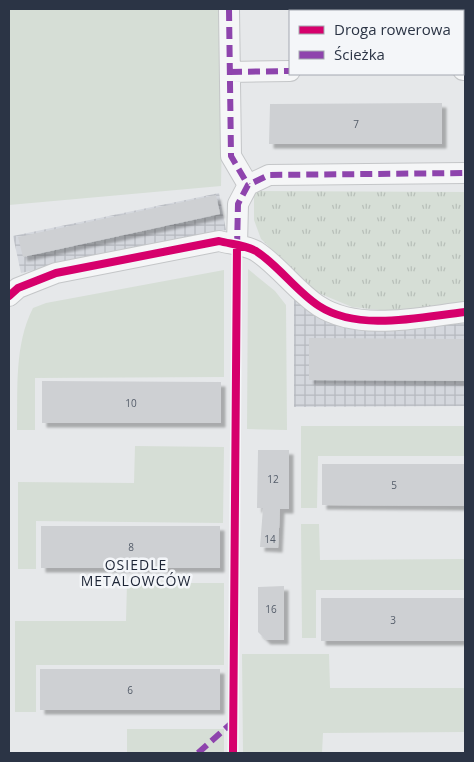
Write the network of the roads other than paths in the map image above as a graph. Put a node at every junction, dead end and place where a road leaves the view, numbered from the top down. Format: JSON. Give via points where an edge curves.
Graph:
{"nodes":[{"id":1,"x":230,"y":9,"type":"edge"},
{"id":2,"x":289,"y":71,"type":"edge"},
{"id":3,"x":230,"y":72,"type":"junction"},
{"id":4,"x":465,"y":173,"type":"edge"},
{"id":5,"x":248,"y":186,"type":"junction"},
{"id":6,"x":237,"y":245,"type":"junction"},
{"id":7,"x":9,"y":296,"type":"edge"},
{"id":8,"x":465,"y":312,"type":"edge"}],
"edges":[{"from":1,"to":3,"type":"street"},
{"from":2,"to":3,"type":"street"},
{"from":3,"to":5,"type":"street","via":[[231,156]]},
{"from":4,"to":5,"type":"street","via":[[269,175]]},
{"from":5,"to":6,"type":"street","via":[[238,204]]},
{"from":6,"to":7,"type":"street","via":[[219,242],[56,273],[18,288]]},
{"from":6,"to":8,"type":"street","via":[[255,251],[320,306],[349,319],[395,321]]}]}
